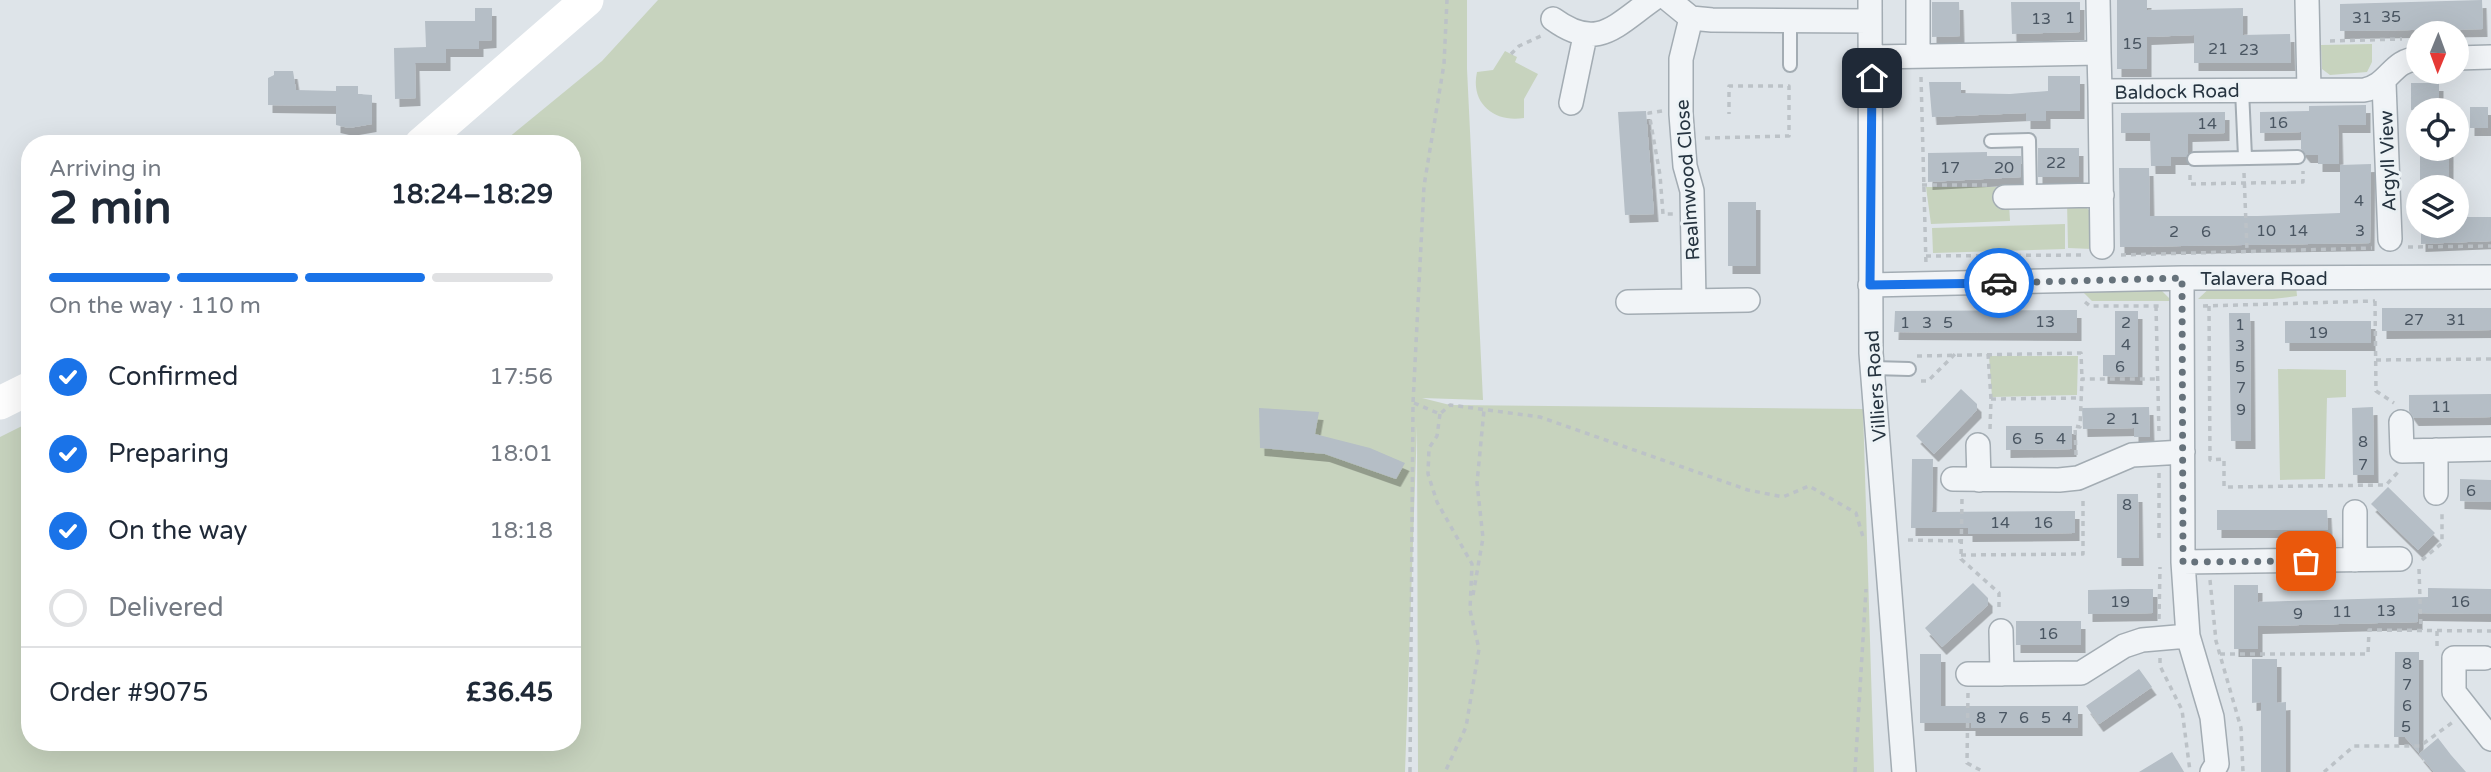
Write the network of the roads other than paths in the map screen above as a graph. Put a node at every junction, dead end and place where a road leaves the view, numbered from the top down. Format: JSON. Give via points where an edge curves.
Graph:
{"nodes":[{"id":1,"x":587,"y":0,"type":"edge"},
{"id":2,"x":1652,"y":0,"type":"edge"},
{"id":3,"x":1669,"y":0,"type":"edge"},
{"id":4,"x":1918,"y":0,"type":"edge"},
{"id":5,"x":2098,"y":0,"type":"edge"},
{"id":6,"x":2307,"y":0,"type":"edge"},
{"id":7,"x":1870,"y":11,"type":"edge"},
{"id":8,"x":1691,"y":18,"type":"junction"},
{"id":9,"x":1555,"y":20,"type":"road end"},
{"id":10,"x":1790,"y":21,"type":"junction"},
{"id":11,"x":1585,"y":36,"type":"junction"},
{"id":12,"x":2099,"y":53,"type":"junction"},
{"id":13,"x":2406,"y":57,"type":"edge"},
{"id":14,"x":2491,"y":57,"type":"edge"},
{"id":15,"x":1872,"y":58,"type":"junction"},
{"id":16,"x":2469,"y":58,"type":"edge"},
{"id":17,"x":1790,"y":65,"type":"dead end"},
{"id":18,"x":1920,"y":65,"type":"junction"},
{"id":19,"x":2384,"y":83,"type":"junction"},
{"id":20,"x":2242,"y":90,"type":"junction"},
{"id":21,"x":2309,"y":90,"type":"junction"},
{"id":22,"x":2100,"y":92,"type":"junction"},
{"id":23,"x":1571,"y":103,"type":"dead end"},
{"id":24,"x":431,"y":135,"type":"edge"},
{"id":25,"x":1991,"y":141,"type":"dead end"},
{"id":26,"x":2298,"y":157,"type":"road end"},
{"id":27,"x":2245,"y":158,"type":"junction"},
{"id":28,"x":2194,"y":159,"type":"road end"},
{"id":29,"x":2102,"y":195,"type":"junction"},
{"id":30,"x":2014,"y":197,"type":"joint"},
{"id":31,"x":2391,"y":245,"type":"road end"},
{"id":32,"x":2103,"y":253,"type":"road end"},
{"id":33,"x":2491,"y":277,"type":"edge"},
{"id":34,"x":2182,"y":278,"type":"junction"},
{"id":35,"x":1870,"y":285,"type":"junction"},
{"id":36,"x":1748,"y":300,"type":"dead end"},
{"id":37,"x":1694,"y":301,"type":"junction"},
{"id":38,"x":1628,"y":302,"type":"dead end"},
{"id":39,"x":1873,"y":368,"type":"junction"},
{"id":40,"x":1909,"y":369,"type":"road end"},
{"id":41,"x":21,"y":392,"type":"edge"},
{"id":42,"x":0,"y":403,"type":"edge"},
{"id":43,"x":2400,"y":422,"type":"road end"},
{"id":44,"x":1978,"y":445,"type":"road end"},
{"id":45,"x":2491,"y":449,"type":"edge"},
{"id":46,"x":2436,"y":450,"type":"junction"},
{"id":47,"x":2183,"y":452,"type":"junction"},
{"id":48,"x":2436,"y":493,"type":"road end"},
{"id":49,"x":2355,"y":512,"type":"dead end"},
{"id":50,"x":2400,"y":559,"type":"dead end"},
{"id":51,"x":2355,"y":560,"type":"junction"},
{"id":52,"x":2183,"y":562,"type":"junction"},
{"id":53,"x":2001,"y":631,"type":"road end"},
{"id":54,"x":2188,"y":636,"type":"junction"},
{"id":55,"x":2485,"y":658,"type":"dead end"},
{"id":56,"x":1968,"y":674,"type":"road end"},
{"id":57,"x":2002,"y":674,"type":"junction"},
{"id":58,"x":2491,"y":739,"type":"edge"},
{"id":59,"x":2214,"y":768,"type":"edge"},
{"id":60,"x":1904,"y":772,"type":"edge"}],
"edges":[{"from":1,"to":24,"type":"street"},
{"from":2,"to":11,"type":"street","via":[[1614,27]]},
{"from":3,"to":8,"type":"street"},
{"from":4,"to":18,"type":"street"},
{"from":5,"to":12,"type":"street","name":"Baldock Road"},
{"from":6,"to":21,"type":"street"},
{"from":7,"to":10,"type":"street"},
{"from":7,"to":15,"type":"street","name":"Villiers Road"},
{"from":8,"to":10,"type":"street"},
{"from":8,"to":37,"type":"street","name":"Realmwood Close","via":[[1681,59],[1682,139],[1692,191]]},
{"from":9,"to":11,"type":"street"},
{"from":10,"to":17,"type":"lane"},
{"from":11,"to":23,"type":"street"},
{"from":12,"to":18,"type":"street"},
{"from":12,"to":22,"type":"street","name":"Baldock Road"},
{"from":13,"to":19,"type":"street","name":"Baldock Road"},
{"from":14,"to":16,"type":"street"},
{"from":15,"to":18,"type":"street"},
{"from":15,"to":35,"type":"street","name":"Villiers Road"},
{"from":19,"to":21,"type":"street","name":"Baldock Road","via":[[2364,90]]},
{"from":19,"to":31,"type":"street","name":"Argyll View"},
{"from":20,"to":21,"type":"street","name":"Baldock Road"},
{"from":20,"to":22,"type":"street","name":"Baldock Road"},
{"from":20,"to":27,"type":"lane"},
{"from":22,"to":29,"type":"street"},
{"from":25,"to":30,"type":"lane","via":[[2029,139]]},
{"from":26,"to":27,"type":"lane"},
{"from":27,"to":28,"type":"lane"},
{"from":29,"to":30,"type":"street"},
{"from":29,"to":32,"type":"street"},
{"from":33,"to":34,"type":"street","name":"Talavera Road"},
{"from":34,"to":35,"type":"street","name":"Talavera Road"},
{"from":34,"to":47,"type":"street"},
{"from":35,"to":39,"type":"street","name":"Villiers Road"},
{"from":36,"to":37,"type":"street"},
{"from":37,"to":38,"type":"street"},
{"from":39,"to":40,"type":"lane"},
{"from":39,"to":60,"type":"street","name":"Villiers Road"},
{"from":41,"to":42,"type":"street"},
{"from":43,"to":46,"type":"street","via":[[2402,451]]},
{"from":44,"to":47,"type":"street","via":[[1965,480],[2080,477],[2132,455]]},
{"from":45,"to":46,"type":"street"},
{"from":46,"to":48,"type":"street"},
{"from":47,"to":52,"type":"street"},
{"from":49,"to":51,"type":"street"},
{"from":50,"to":51,"type":"street"},
{"from":51,"to":52,"type":"street"},
{"from":52,"to":54,"type":"street"},
{"from":53,"to":57,"type":"street"},
{"from":54,"to":57,"type":"street","via":[[2141,640],[2081,673]]},
{"from":54,"to":59,"type":"street","via":[[2212,717]]},
{"from":55,"to":58,"type":"street","via":[[2454,658],[2454,691]]},
{"from":56,"to":57,"type":"street"}]}
